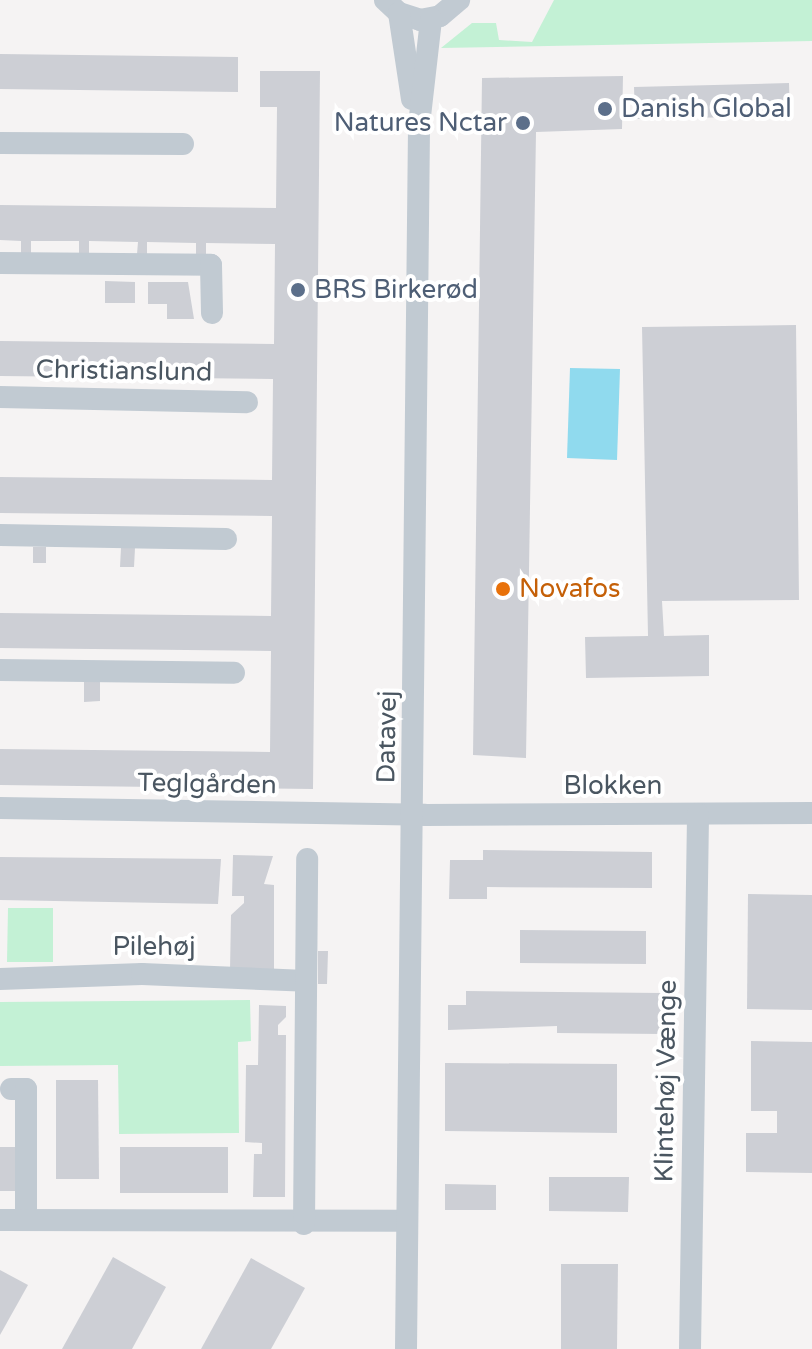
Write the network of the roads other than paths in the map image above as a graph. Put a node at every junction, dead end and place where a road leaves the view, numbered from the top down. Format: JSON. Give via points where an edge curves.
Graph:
{"nodes":[{"id":1,"x":459,"y":0,"type":"edge"},
{"id":2,"x":392,"y":7,"type":"edge"},
{"id":3,"x":431,"y":19,"type":"junction"},
{"id":4,"x":419,"y":125,"type":"junction"},
{"id":5,"x":0,"y":143,"type":"edge"},
{"id":6,"x":183,"y":144,"type":"dead end"},
{"id":7,"x":0,"y":263,"type":"edge"},
{"id":8,"x":212,"y":313,"type":"dead end"},
{"id":9,"x":0,"y":397,"type":"edge"},
{"id":10,"x":247,"y":402,"type":"dead end"},
{"id":11,"x":0,"y":535,"type":"edge"},
{"id":12,"x":226,"y":539,"type":"dead end"},
{"id":13,"x":0,"y":670,"type":"edge"},
{"id":14,"x":234,"y":673,"type":"dead end"},
{"id":15,"x":0,"y":808,"type":"edge"},
{"id":16,"x":812,"y":813,"type":"edge"},
{"id":17,"x":698,"y":814,"type":"junction"},
{"id":18,"x":414,"y":815,"type":"junction"},
{"id":19,"x":307,"y":859,"type":"dead end"},
{"id":20,"x":0,"y":979,"type":"edge"},
{"id":21,"x":306,"y":981,"type":"junction"},
{"id":22,"x":11,"y":1089,"type":"dead end"},
{"id":23,"x":0,"y":1220,"type":"edge"},
{"id":24,"x":26,"y":1220,"type":"junction"},
{"id":25,"x":407,"y":1221,"type":"junction"},
{"id":26,"x":304,"y":1224,"type":"junction"},
{"id":27,"x":406,"y":1349,"type":"edge"},
{"id":28,"x":690,"y":1349,"type":"edge"}],
"edges":[{"from":1,"to":3,"type":"street"},
{"from":2,"to":3,"type":"street"},
{"from":2,"to":4,"type":"street","name":"Datavej"},
{"from":3,"to":4,"type":"street","name":"Datavej"},
{"from":4,"to":18,"type":"street","name":"Datavej"},
{"from":5,"to":6,"type":"street"},
{"from":7,"to":8,"type":"street","via":[[211,265]]},
{"from":9,"to":10,"type":"street","name":"Christianslund"},
{"from":11,"to":12,"type":"street"},
{"from":13,"to":14,"type":"street"},
{"from":15,"to":18,"type":"street","name":"Teglgården"},
{"from":16,"to":17,"type":"street","name":"Blokken"},
{"from":17,"to":18,"type":"street","name":"Blokken"},
{"from":17,"to":28,"type":"street","name":"Klintehøj Vænge"},
{"from":18,"to":25,"type":"street","name":"Datavej"},
{"from":19,"to":21,"type":"street"},
{"from":20,"to":21,"type":"street","name":"Pilehøj","via":[[142,974]]},
{"from":21,"to":26,"type":"street"},
{"from":22,"to":24,"type":"street","via":[[26,1089]]},
{"from":23,"to":24,"type":"street"},
{"from":24,"to":26,"type":"street"},
{"from":25,"to":26,"type":"street"},
{"from":25,"to":27,"type":"street","name":"Datavej"}]}
